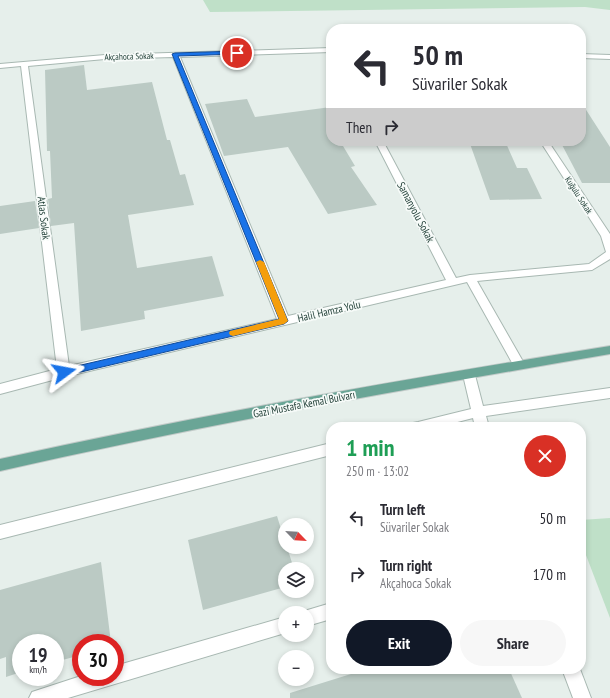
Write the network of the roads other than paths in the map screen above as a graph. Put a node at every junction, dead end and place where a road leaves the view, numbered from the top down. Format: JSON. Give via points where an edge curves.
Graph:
{"nodes":[{"id":1,"x":326,"y":50,"type":"edge"},
{"id":2,"x":175,"y":54,"type":"junction"},
{"id":3,"x":586,"y":56,"type":"edge"},
{"id":4,"x":610,"y":57,"type":"edge"},
{"id":5,"x":24,"y":63,"type":"junction"},
{"id":6,"x":0,"y":66,"type":"edge"},
{"id":7,"x":382,"y":146,"type":"edge"},
{"id":8,"x":547,"y":146,"type":"edge"},
{"id":9,"x":610,"y":250,"type":"edge"},
{"id":10,"x":610,"y":254,"type":"edge"},
{"id":11,"x":470,"y":278,"type":"junction"},
{"id":12,"x":453,"y":282,"type":"junction"},
{"id":13,"x":284,"y":321,"type":"junction"},
{"id":14,"x":610,"y":350,"type":"edge"},
{"id":15,"x":519,"y":365,"type":"junction"},
{"id":16,"x":64,"y":372,"type":"junction"},
{"id":17,"x":469,"y":375,"type":"junction"},
{"id":18,"x":0,"y":389,"type":"edge"},
{"id":19,"x":610,"y":393,"type":"edge"},
{"id":20,"x":477,"y":412,"type":"junction"},
{"id":21,"x":438,"y":422,"type":"edge"},
{"id":22,"x":480,"y":422,"type":"edge"},
{"id":23,"x":326,"y":450,"type":"edge"},
{"id":24,"x":0,"y":465,"type":"edge"},
{"id":25,"x":0,"y":532,"type":"edge"},
{"id":26,"x":326,"y":612,"type":"edge"},
{"id":27,"x":314,"y":616,"type":"edge"},
{"id":28,"x":278,"y":627,"type":"edge"},
{"id":29,"x":124,"y":672,"type":"edge"},
{"id":30,"x":573,"y":674,"type":"edge"},
{"id":31,"x":79,"y":686,"type":"edge"},
{"id":32,"x":38,"y":698,"type":"edge"},
{"id":33,"x":582,"y":698,"type":"edge"}],
"edges":[{"from":1,"to":2,"type":"street","name":"Akçahoca Sokak"},
{"from":2,"to":5,"type":"street","name":"Akçahoca Sokak"},
{"from":2,"to":13,"type":"street"},
{"from":3,"to":4,"type":"street"},
{"from":5,"to":6,"type":"street","name":"Akçahoca Sokak"},
{"from":5,"to":16,"type":"street","name":"Atlas Sokak"},
{"from":7,"to":12,"type":"street","name":"Samanyolu Sokak"},
{"from":8,"to":9,"type":"street","name":"Kuğulu Sokak","via":[[606,236]]},
{"from":10,"to":11,"type":"street","name":"Halil Hamza Yolu","via":[[592,267]]},
{"from":11,"to":12,"type":"street","name":"Halil Hamza Yolu"},
{"from":11,"to":15,"type":"street"},
{"from":12,"to":13,"type":"street","name":"Halil Hamza Yolu"},
{"from":13,"to":16,"type":"street","name":"Halil Hamza Yolu"},
{"from":14,"to":15,"type":"main road","name":"Gazi Mustafa Kemal Bulvarı"},
{"from":15,"to":17,"type":"main road","name":"Gazi Mustafa Kemal Bulvarı"},
{"from":16,"to":18,"type":"street","name":"Halil Hamza Yolu"},
{"from":17,"to":20,"type":"street"},
{"from":17,"to":24,"type":"main road","name":"Gazi Mustafa Kemal Bulvarı","via":[[342,396],[102,442]]},
{"from":19,"to":20,"type":"street"},
{"from":20,"to":21,"type":"street"},
{"from":20,"to":22,"type":"street"},
{"from":23,"to":25,"type":"street"},
{"from":26,"to":27,"type":"street"},
{"from":28,"to":29,"type":"street"},
{"from":30,"to":33,"type":"street"},
{"from":31,"to":32,"type":"street"}]}
